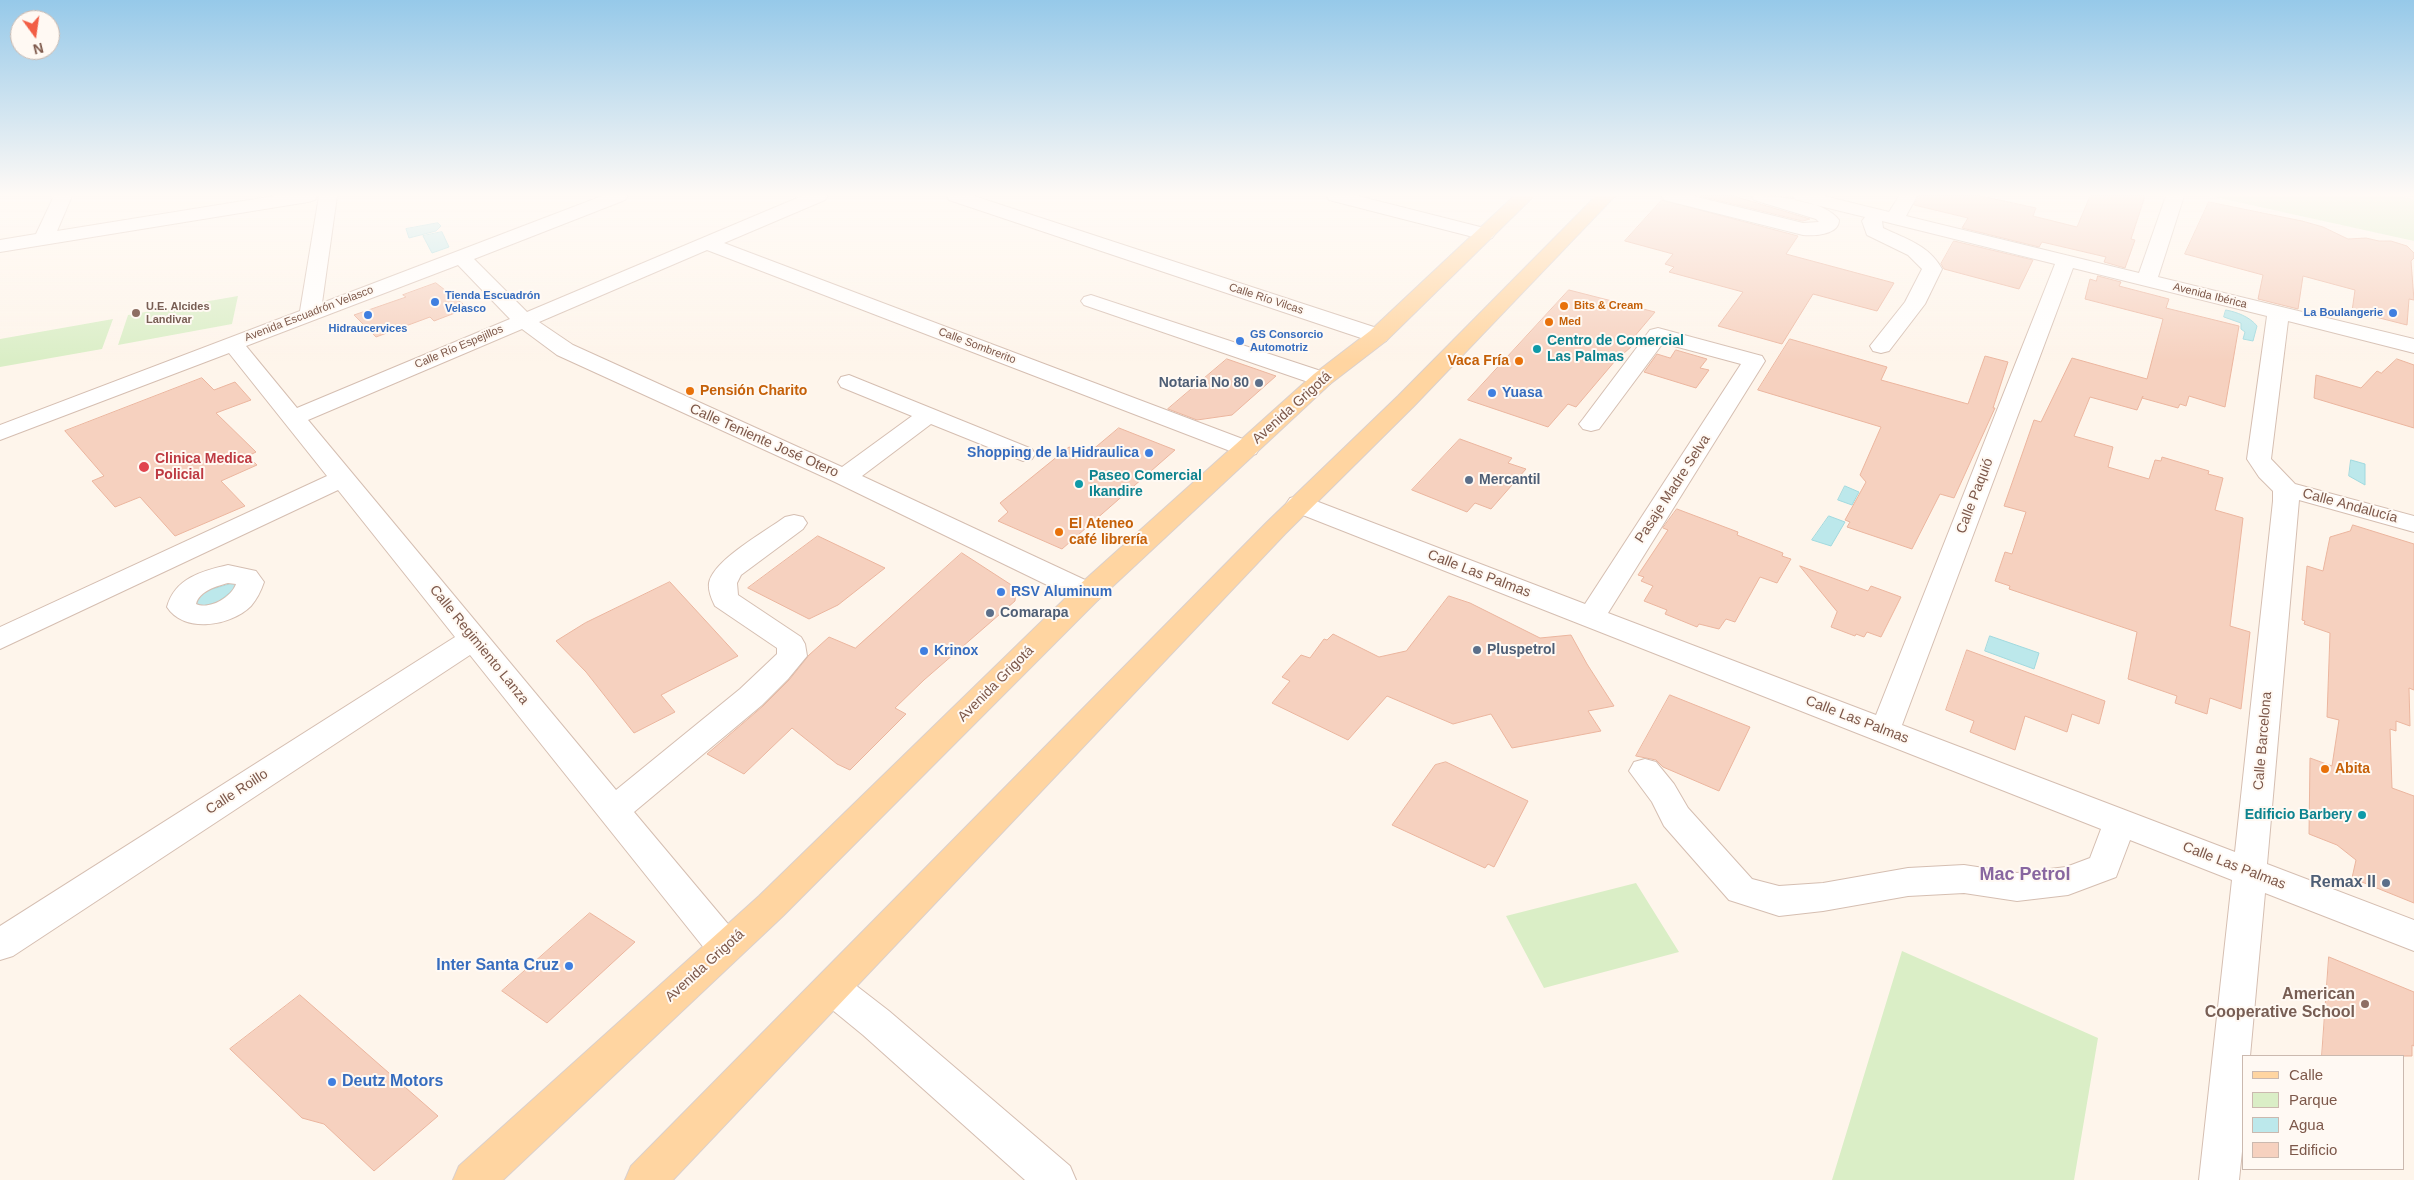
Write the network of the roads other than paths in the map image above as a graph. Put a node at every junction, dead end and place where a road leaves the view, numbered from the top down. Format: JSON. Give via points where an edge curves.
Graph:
{"nodes":[{"id":1,"x":320,"y":251,"type":"edge"},
{"id":2,"x":479,"y":251,"type":"edge"},
{"id":3,"x":688,"y":251,"type":"edge"},
{"id":4,"x":728,"y":251,"type":"edge"},
{"id":5,"x":1122,"y":251,"type":"edge"},
{"id":6,"x":1467,"y":251,"type":"edge"},
{"id":7,"x":1552,"y":251,"type":"edge"},
{"id":8,"x":1916,"y":251,"type":"edge"},
{"id":9,"x":2026,"y":251,"type":"edge"},
{"id":10,"x":2157,"y":251,"type":"edge"},
{"id":11,"x":462,"y":258,"type":"junction"},
{"id":12,"x":2066,"y":261,"type":"junction"},
{"id":13,"x":2147,"y":280,"type":"junction"},
{"id":14,"x":1091,"y":301,"type":"dead end"},
{"id":15,"x":310,"y":314,"type":"junction"},
{"id":16,"x":2278,"y":314,"type":"junction"},
{"id":17,"x":523,"y":320,"type":"junction"},
{"id":18,"x":1378,"y":336,"type":"junction"},
{"id":19,"x":232,"y":343,"type":"junction"},
{"id":20,"x":1881,"y":346,"type":"dead end"},
{"id":21,"x":2414,"y":346,"type":"edge"},
{"id":22,"x":1322,"y":379,"type":"junction"},
{"id":23,"x":849,"y":382,"type":"dead end"},
{"id":24,"x":929,"y":415,"type":"junction"},
{"id":25,"x":293,"y":418,"type":"junction"},
{"id":26,"x":1591,"y":424,"type":"dead end"},
{"id":27,"x":0,"y":432,"type":"edge"},
{"id":28,"x":1247,"y":449,"type":"junction"},
{"id":29,"x":1023,"y":454,"type":"dead end"},
{"id":30,"x":844,"y":477,"type":"junction"},
{"id":31,"x":342,"y":478,"type":"junction"},
{"id":32,"x":2286,"y":489,"type":"junction"},
{"id":33,"x":1299,"y":504,"type":"junction"},
{"id":34,"x":794,"y":524,"type":"dead end"},
{"id":35,"x":2414,"y":524,"type":"edge"},
{"id":36,"x":178,"y":555,"type":"junction"},
{"id":37,"x":200,"y":582,"type":"dead end"},
{"id":38,"x":1088,"y":593,"type":"junction"},
{"id":39,"x":1591,"y":617,"type":"junction"},
{"id":40,"x":0,"y":639,"type":"edge"},
{"id":41,"x":473,"y":639,"type":"junction"},
{"id":42,"x":1885,"y":731,"type":"junction"},
{"id":43,"x":1646,"y":771,"type":"dead end"},
{"id":44,"x":613,"y":810,"type":"junction"},
{"id":45,"x":2120,"y":822,"type":"junction"},
{"id":46,"x":2251,"y":873,"type":"junction"},
{"id":47,"x":2414,"y":936,"type":"edge"},
{"id":48,"x":0,"y":945,"type":"edge"},
{"id":49,"x":725,"y":947,"type":"junction"},
{"id":50,"x":832,"y":988,"type":"junction"},
{"id":51,"x":473,"y":1180,"type":"edge"},
{"id":52,"x":644,"y":1180,"type":"edge"},
{"id":53,"x":1056,"y":1180,"type":"edge"},
{"id":54,"x":2219,"y":1180,"type":"edge"}],
"edges":[{"from":1,"to":15,"type":"street"},
{"from":2,"to":11,"type":"street","name":"Avenida Escuadrón Velasco"},
{"from":3,"to":17,"type":"street","name":"Calle Río Espejillos"},
{"from":4,"to":28,"type":"street","name":"Calle Sombrerito"},
{"from":5,"to":18,"type":"street","name":"Calle Río Vilcas"},
{"from":6,"to":18,"type":"main road","name":"Avenida Grigotá"},
{"from":7,"to":33,"type":"main road","via":[[1406,401]]},
{"from":8,"to":20,"type":"street","via":[[1928,259],[1932,269],[1914,304]]},
{"from":9,"to":12,"type":"street","name":"Avenida Ibérica"},
{"from":10,"to":13,"type":"street"},
{"from":11,"to":15,"type":"street","name":"Avenida Escuadrón Velasco"},
{"from":11,"to":17,"type":"street","name":"Calle Teniente José Otero"},
{"from":12,"to":13,"type":"street","name":"Avenida Ibérica"},
{"from":12,"to":42,"type":"street","name":"Calle Paquió"},
{"from":13,"to":16,"type":"street","name":"Avenida Ibérica"},
{"from":14,"to":22,"type":"street"},
{"from":15,"to":19,"type":"street","name":"Avenida Escuadrón Velasco"},
{"from":16,"to":21,"type":"street","name":"Avenida Ibérica"},
{"from":16,"to":32,"type":"street","via":[[2259,459]]},
{"from":17,"to":25,"type":"street","name":"Calle Río Espejillos"},
{"from":17,"to":30,"type":"street","name":"Calle Teniente José Otero","via":[[565,350]]},
{"from":18,"to":22,"type":"main road","name":"Avenida Grigotá"},
{"from":19,"to":25,"type":"street","name":"Calle Regimiento Lanza"},
{"from":19,"to":27,"type":"street","name":"Avenida Escuadrón Velasco"},
{"from":22,"to":28,"type":"main road","name":"Avenida Grigotá"},
{"from":23,"to":24,"type":"street"},
{"from":24,"to":29,"type":"street"},
{"from":24,"to":30,"type":"street"},
{"from":25,"to":31,"type":"street","name":"Calle Regimiento Lanza"},
{"from":26,"to":39,"type":"street","name":"Pasaje Madre Selva","via":[[1662,329],[1754,361]]},
{"from":28,"to":38,"type":"main road","name":"Avenida Grigotá"},
{"from":30,"to":38,"type":"street","name":"Calle Teniente José Otero"},
{"from":31,"to":36,"type":"street"},
{"from":31,"to":41,"type":"street","name":"Calle Regimiento Lanza"},
{"from":32,"to":35,"type":"street","name":"Calle Andalucía"},
{"from":32,"to":46,"type":"street","name":"Calle Barcelona"},
{"from":33,"to":39,"type":"street","name":"Calle Las Palmas"},
{"from":33,"to":50,"type":"main road"},
{"from":34,"to":44,"type":"street","via":[[730,570],[724,583],[725,599],[791,644],[792,656],[751,697]]},
{"from":36,"to":37,"type":"street"},
{"from":36,"to":40,"type":"street"},
{"from":38,"to":49,"type":"main road","name":"Avenida Grigotá","via":[[771,906]]},
{"from":39,"to":42,"type":"street","name":"Calle Las Palmas"},
{"from":41,"to":44,"type":"street","name":"Calle Regimiento Lanza"},
{"from":41,"to":48,"type":"street","name":"Calle Roillo"},
{"from":42,"to":45,"type":"street","name":"Calle Las Palmas"},
{"from":43,"to":45,"type":"street","via":[[1676,817],[1741,890],[1779,901],[1908,882],[1964,880],[2017,887],[2068,881],[2104,867]]},
{"from":44,"to":49,"type":"street","name":"Calle Regimiento Lanza"},
{"from":45,"to":46,"type":"street","name":"Calle Las Palmas"},
{"from":46,"to":47,"type":"street","name":"Calle Las Palmas"},
{"from":46,"to":54,"type":"street","name":"Calle Barcelona"},
{"from":49,"to":51,"type":"main road","name":"Avenida Grigotá"},
{"from":50,"to":52,"type":"main road"},
{"from":50,"to":53,"type":"street"}]}
